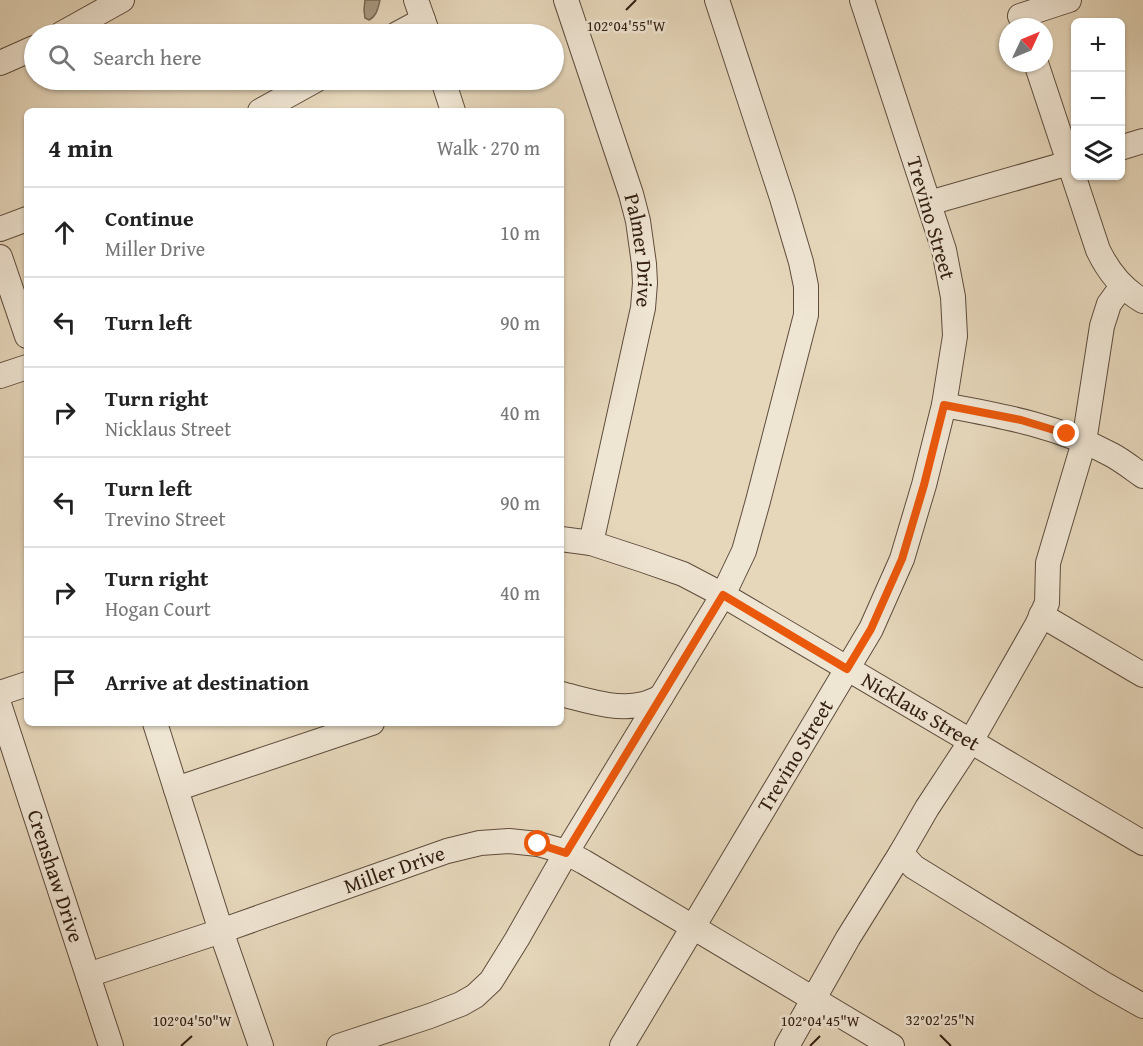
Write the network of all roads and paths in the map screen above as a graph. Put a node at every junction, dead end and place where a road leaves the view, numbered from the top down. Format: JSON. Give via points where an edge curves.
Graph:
{"nodes":[{"id":1,"x":122,"y":0,"type":"edge"},
{"id":2,"x":566,"y":0,"type":"edge"},
{"id":3,"x":717,"y":0,"type":"edge"},
{"id":4,"x":862,"y":0,"type":"edge"},
{"id":5,"x":1069,"y":0,"type":"edge"},
{"id":6,"x":1020,"y":14,"type":"edge"},
{"id":7,"x":79,"y":24,"type":"edge"},
{"id":8,"x":24,"y":52,"type":"edge"},
{"id":9,"x":0,"y":63,"type":"edge"},
{"id":10,"x":1039,"y":72,"type":"edge"},
{"id":11,"x":298,"y":90,"type":"edge"},
{"id":12,"x":446,"y":90,"type":"edge"},
{"id":13,"x":265,"y":108,"type":"edge"},
{"id":14,"x":452,"y":108,"type":"edge"},
{"id":15,"x":1143,"y":141,"type":"edge"},
{"id":16,"x":1125,"y":146,"type":"edge"},
{"id":17,"x":1071,"y":159,"type":"edge"},
{"id":18,"x":1071,"y":162,"type":"edge"},
{"id":19,"x":1077,"y":180,"type":"edge"},
{"id":20,"x":929,"y":203,"type":"junction"},
{"id":21,"x":24,"y":220,"type":"edge"},
{"id":22,"x":0,"y":229,"type":"edge"},
{"id":23,"x":0,"y":257,"type":"edge"},
{"id":24,"x":1122,"y":286,"type":"junction"},
{"id":25,"x":1143,"y":301,"type":"edge"},
{"id":26,"x":24,"y":327,"type":"edge"},
{"id":27,"x":24,"y":368,"type":"edge"},
{"id":28,"x":0,"y":376,"type":"edge"},
{"id":29,"x":944,"y":405,"type":"junction"},
{"id":30,"x":1084,"y":442,"type":"junction"},
{"id":31,"x":1143,"y":476,"type":"edge"},
{"id":32,"x":564,"y":539,"type":"edge"},
{"id":33,"x":591,"y":543,"type":"junction"},
{"id":34,"x":723,"y":595,"type":"junction"},
{"id":35,"x":1041,"y":615,"type":"junction"},
{"id":36,"x":847,"y":669,"type":"junction"},
{"id":37,"x":1143,"y":675,"type":"edge"},
{"id":38,"x":24,"y":685,"type":"edge"},
{"id":39,"x":0,"y":693,"type":"edge"},
{"id":40,"x":564,"y":695,"type":"edge"},
{"id":41,"x":661,"y":697,"type":"junction"},
{"id":42,"x":0,"y":707,"type":"edge"},
{"id":43,"x":156,"y":726,"type":"edge"},
{"id":44,"x":363,"y":726,"type":"edge"},
{"id":45,"x":971,"y":741,"type":"junction"},
{"id":46,"x":176,"y":789,"type":"junction"},
{"id":47,"x":1143,"y":843,"type":"edge"},
{"id":48,"x":566,"y":853,"type":"junction"},
{"id":49,"x":901,"y":853,"type":"junction"},
{"id":50,"x":693,"y":928,"type":"junction"},
{"id":51,"x":221,"y":931,"type":"junction"},
{"id":52,"x":88,"y":975,"type":"junction"},
{"id":53,"x":813,"y":999,"type":"junction"},
{"id":54,"x":1143,"y":1006,"type":"edge"},
{"id":55,"x":111,"y":1046,"type":"edge"},
{"id":56,"x":261,"y":1046,"type":"edge"},
{"id":57,"x":339,"y":1046,"type":"edge"},
{"id":58,"x":622,"y":1046,"type":"edge"},
{"id":59,"x":787,"y":1046,"type":"edge"},
{"id":60,"x":892,"y":1046,"type":"edge"}],
"edges":[{"from":1,"to":7,"type":"street"},
{"from":2,"to":33,"type":"street","name":"Palmer Drive","via":[[631,194],[641,237],[645,283],[638,334]]},
{"from":3,"to":34,"type":"street","via":[[782,198],[806,286],[806,315],[758,501],[744,551]]},
{"from":4,"to":20,"type":"street","name":"Trevino Street"},
{"from":5,"to":6,"type":"street"},
{"from":8,"to":9,"type":"street"},
{"from":10,"to":17,"type":"street"},
{"from":11,"to":13,"type":"street"},
{"from":12,"to":14,"type":"street"},
{"from":15,"to":16,"type":"street"},
{"from":18,"to":20,"type":"street"},
{"from":19,"to":24,"type":"street","via":[[1098,250]]},
{"from":20,"to":29,"type":"street","name":"Trevino Street","via":[[954,297],[956,336]]},
{"from":21,"to":22,"type":"street"},
{"from":23,"to":26,"type":"street"},
{"from":24,"to":25,"type":"street"},
{"from":24,"to":30,"type":"street","via":[[1108,304],[1102,327]]},
{"from":27,"to":28,"type":"street"},
{"from":29,"to":30,"type":"street","via":[[1021,420]]},
{"from":29,"to":36,"type":"street","name":"Trevino Street","via":[[902,559],[871,629]]},
{"from":30,"to":31,"type":"street","via":[[1113,455]]},
{"from":30,"to":35,"type":"street","via":[[1048,563],[1047,603]]},
{"from":32,"to":33,"type":"street","name":"Nicklaus Street"},
{"from":33,"to":34,"type":"street","name":"Nicklaus Street","via":[[683,574]]},
{"from":34,"to":36,"type":"street","name":"Nicklaus Street"},
{"from":34,"to":41,"type":"street"},
{"from":35,"to":37,"type":"street"},
{"from":35,"to":45,"type":"street"},
{"from":36,"to":45,"type":"street","name":"Nicklaus Street"},
{"from":36,"to":50,"type":"street","name":"Trevino Street"},
{"from":38,"to":39,"type":"street"},
{"from":40,"to":41,"type":"street","via":[[628,706]]},
{"from":41,"to":48,"type":"street"},
{"from":42,"to":52,"type":"street","name":"Crenshaw Drive"},
{"from":43,"to":46,"type":"street"},
{"from":44,"to":46,"type":"street"},
{"from":45,"to":47,"type":"street","name":"Nicklaus Street"},
{"from":45,"to":49,"type":"street"},
{"from":46,"to":51,"type":"street"},
{"from":48,"to":50,"type":"street","name":"Miller Drive"},
{"from":48,"to":51,"type":"street","name":"Miller Drive","via":[[538,844],[509,841],[447,850]]},
{"from":48,"to":57,"type":"street","via":[[497,973],[484,988],[461,1004]]},
{"from":49,"to":53,"type":"street"},
{"from":49,"to":54,"type":"street","via":[[914,867]]},
{"from":50,"to":53,"type":"street","name":"Miller Drive"},
{"from":50,"to":58,"type":"street","name":"Trevino Street"},
{"from":51,"to":52,"type":"street","name":"Miller Drive"},
{"from":51,"to":56,"type":"street"},
{"from":52,"to":55,"type":"street","name":"Crenshaw Drive"},
{"from":53,"to":59,"type":"street"},
{"from":53,"to":60,"type":"street","name":"Miller Drive"}]}
